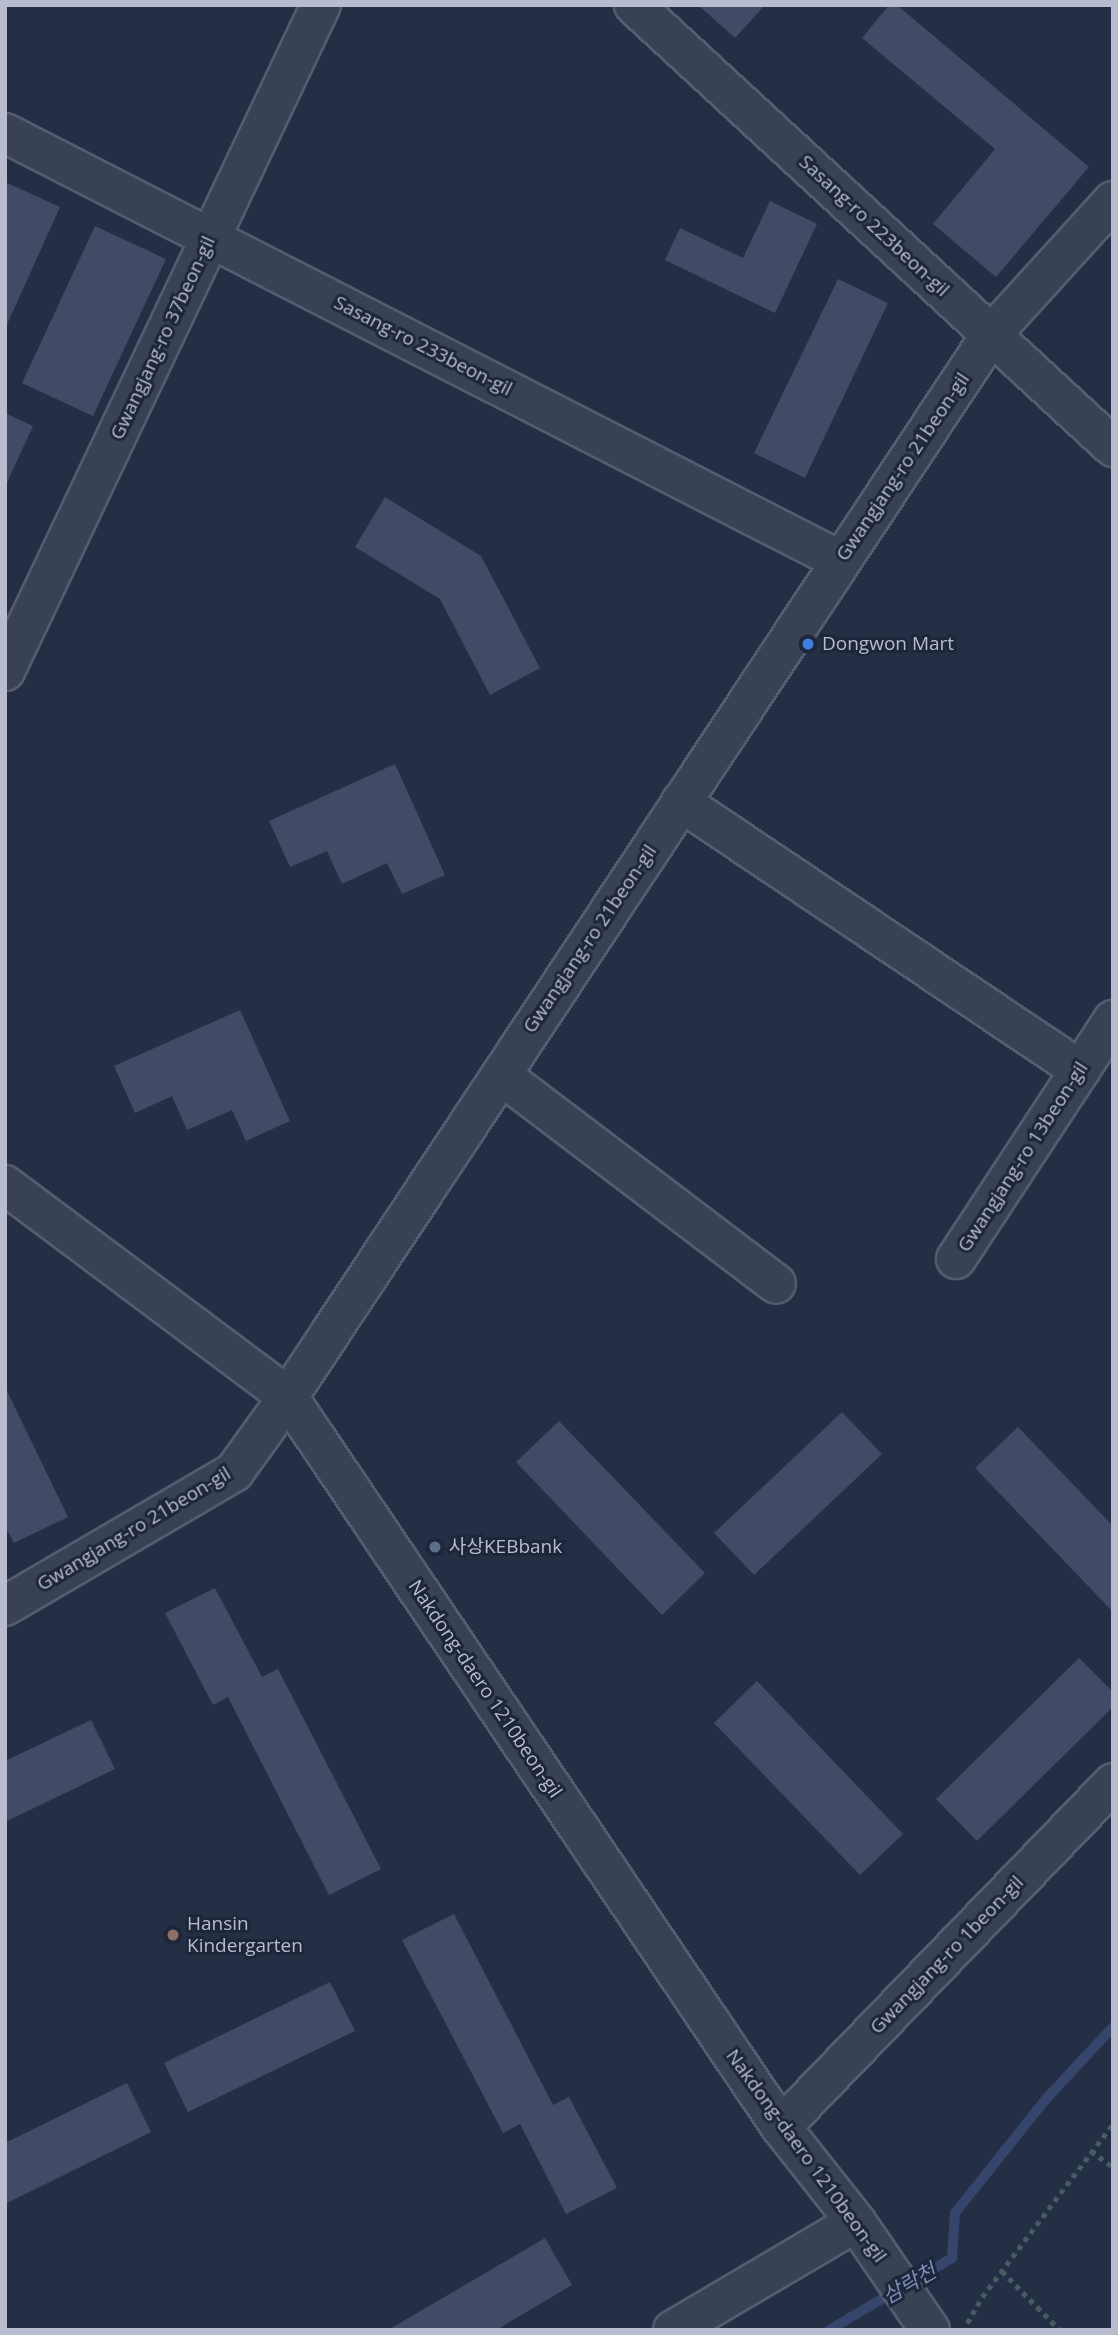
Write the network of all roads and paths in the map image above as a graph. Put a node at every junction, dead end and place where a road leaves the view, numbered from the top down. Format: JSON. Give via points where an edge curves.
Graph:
{"nodes":[{"id":1,"x":321,"y":5,"type":"edge"},
{"id":2,"x":634,"y":5,"type":"edge"},
{"id":3,"x":5,"y":133,"type":"edge"},
{"id":4,"x":1113,"y":201,"type":"edge"},
{"id":5,"x":211,"y":237,"type":"junction"},
{"id":6,"x":991,"y":335,"type":"junction"},
{"id":7,"x":1113,"y":447,"type":"edge"},
{"id":8,"x":841,"y":561,"type":"junction"},
{"id":9,"x":5,"y":671,"type":"edge"},
{"id":10,"x":681,"y":803,"type":"junction"},
{"id":11,"x":1113,"y":1020,"type":"edge"},
{"id":12,"x":1080,"y":1070,"type":"junction"},
{"id":13,"x":500,"y":1075,"type":"junction"},
{"id":14,"x":5,"y":1185,"type":"edge"},
{"id":15,"x":956,"y":1259,"type":"dead end"},
{"id":16,"x":776,"y":1284,"type":"dead end"},
{"id":17,"x":288,"y":1397,"type":"junction"},
{"id":18,"x":5,"y":1606,"type":"edge"},
{"id":19,"x":1113,"y":1783,"type":"edge"},
{"id":20,"x":1113,"y":2124,"type":"edge"},
{"id":21,"x":781,"y":2127,"type":"junction"},
{"id":22,"x":1091,"y":2151,"type":"junction"},
{"id":23,"x":1113,"y":2167,"type":"edge"},
{"id":24,"x":856,"y":2222,"type":"junction"},
{"id":25,"x":1002,"y":2271,"type":"junction"},
{"id":26,"x":923,"y":2319,"type":"edge"},
{"id":27,"x":673,"y":2330,"type":"edge"},
{"id":28,"x":963,"y":2330,"type":"edge"},
{"id":29,"x":1060,"y":2330,"type":"edge"}],
"edges":[{"from":1,"to":5,"type":"street","name":"Gwangjang-ro 37beon-gil"},
{"from":2,"to":6,"type":"street","name":"Sasang-ro 223beon-gil"},
{"from":3,"to":5,"type":"street","name":"Sasang-ro 233beon-gil"},
{"from":4,"to":6,"type":"street","name":"Gwangjang-ro 21beon-gil"},
{"from":5,"to":8,"type":"street","name":"Sasang-ro 233beon-gil"},
{"from":5,"to":9,"type":"street","name":"Gwangjang-ro 37beon-gil"},
{"from":6,"to":7,"type":"street","name":"Sasang-ro 223beon-gil"},
{"from":6,"to":8,"type":"street","name":"Gwangjang-ro 21beon-gil"},
{"from":8,"to":10,"type":"street","name":"Gwangjang-ro 21beon-gil"},
{"from":10,"to":12,"type":"street"},
{"from":10,"to":13,"type":"street","name":"Gwangjang-ro 21beon-gil"},
{"from":11,"to":12,"type":"street","name":"Gwangjang-ro 13beon-gil"},
{"from":12,"to":15,"type":"street","name":"Gwangjang-ro 13beon-gil"},
{"from":13,"to":16,"type":"street"},
{"from":13,"to":17,"type":"street","name":"Gwangjang-ro 21beon-gil"},
{"from":14,"to":17,"type":"street","name":"Nakdong-daero 1210beon-gil"},
{"from":17,"to":18,"type":"street","name":"Gwangjang-ro 21beon-gil","via":[[234,1472]]},
{"from":17,"to":21,"type":"street","name":"Nakdong-daero 1210beon-gil"},
{"from":19,"to":21,"type":"street","name":"Gwangjang-ro 1beon-gil"},
{"from":20,"to":22,"type":"path"},
{"from":21,"to":24,"type":"street","name":"Nakdong-daero 1210beon-gil"},
{"from":22,"to":23,"type":"path"},
{"from":22,"to":25,"type":"path"},
{"from":24,"to":26,"type":"street","name":"Nakdong-daero 1210beon-gil"},
{"from":24,"to":27,"type":"street"},
{"from":25,"to":28,"type":"path"},
{"from":25,"to":29,"type":"path"}]}
